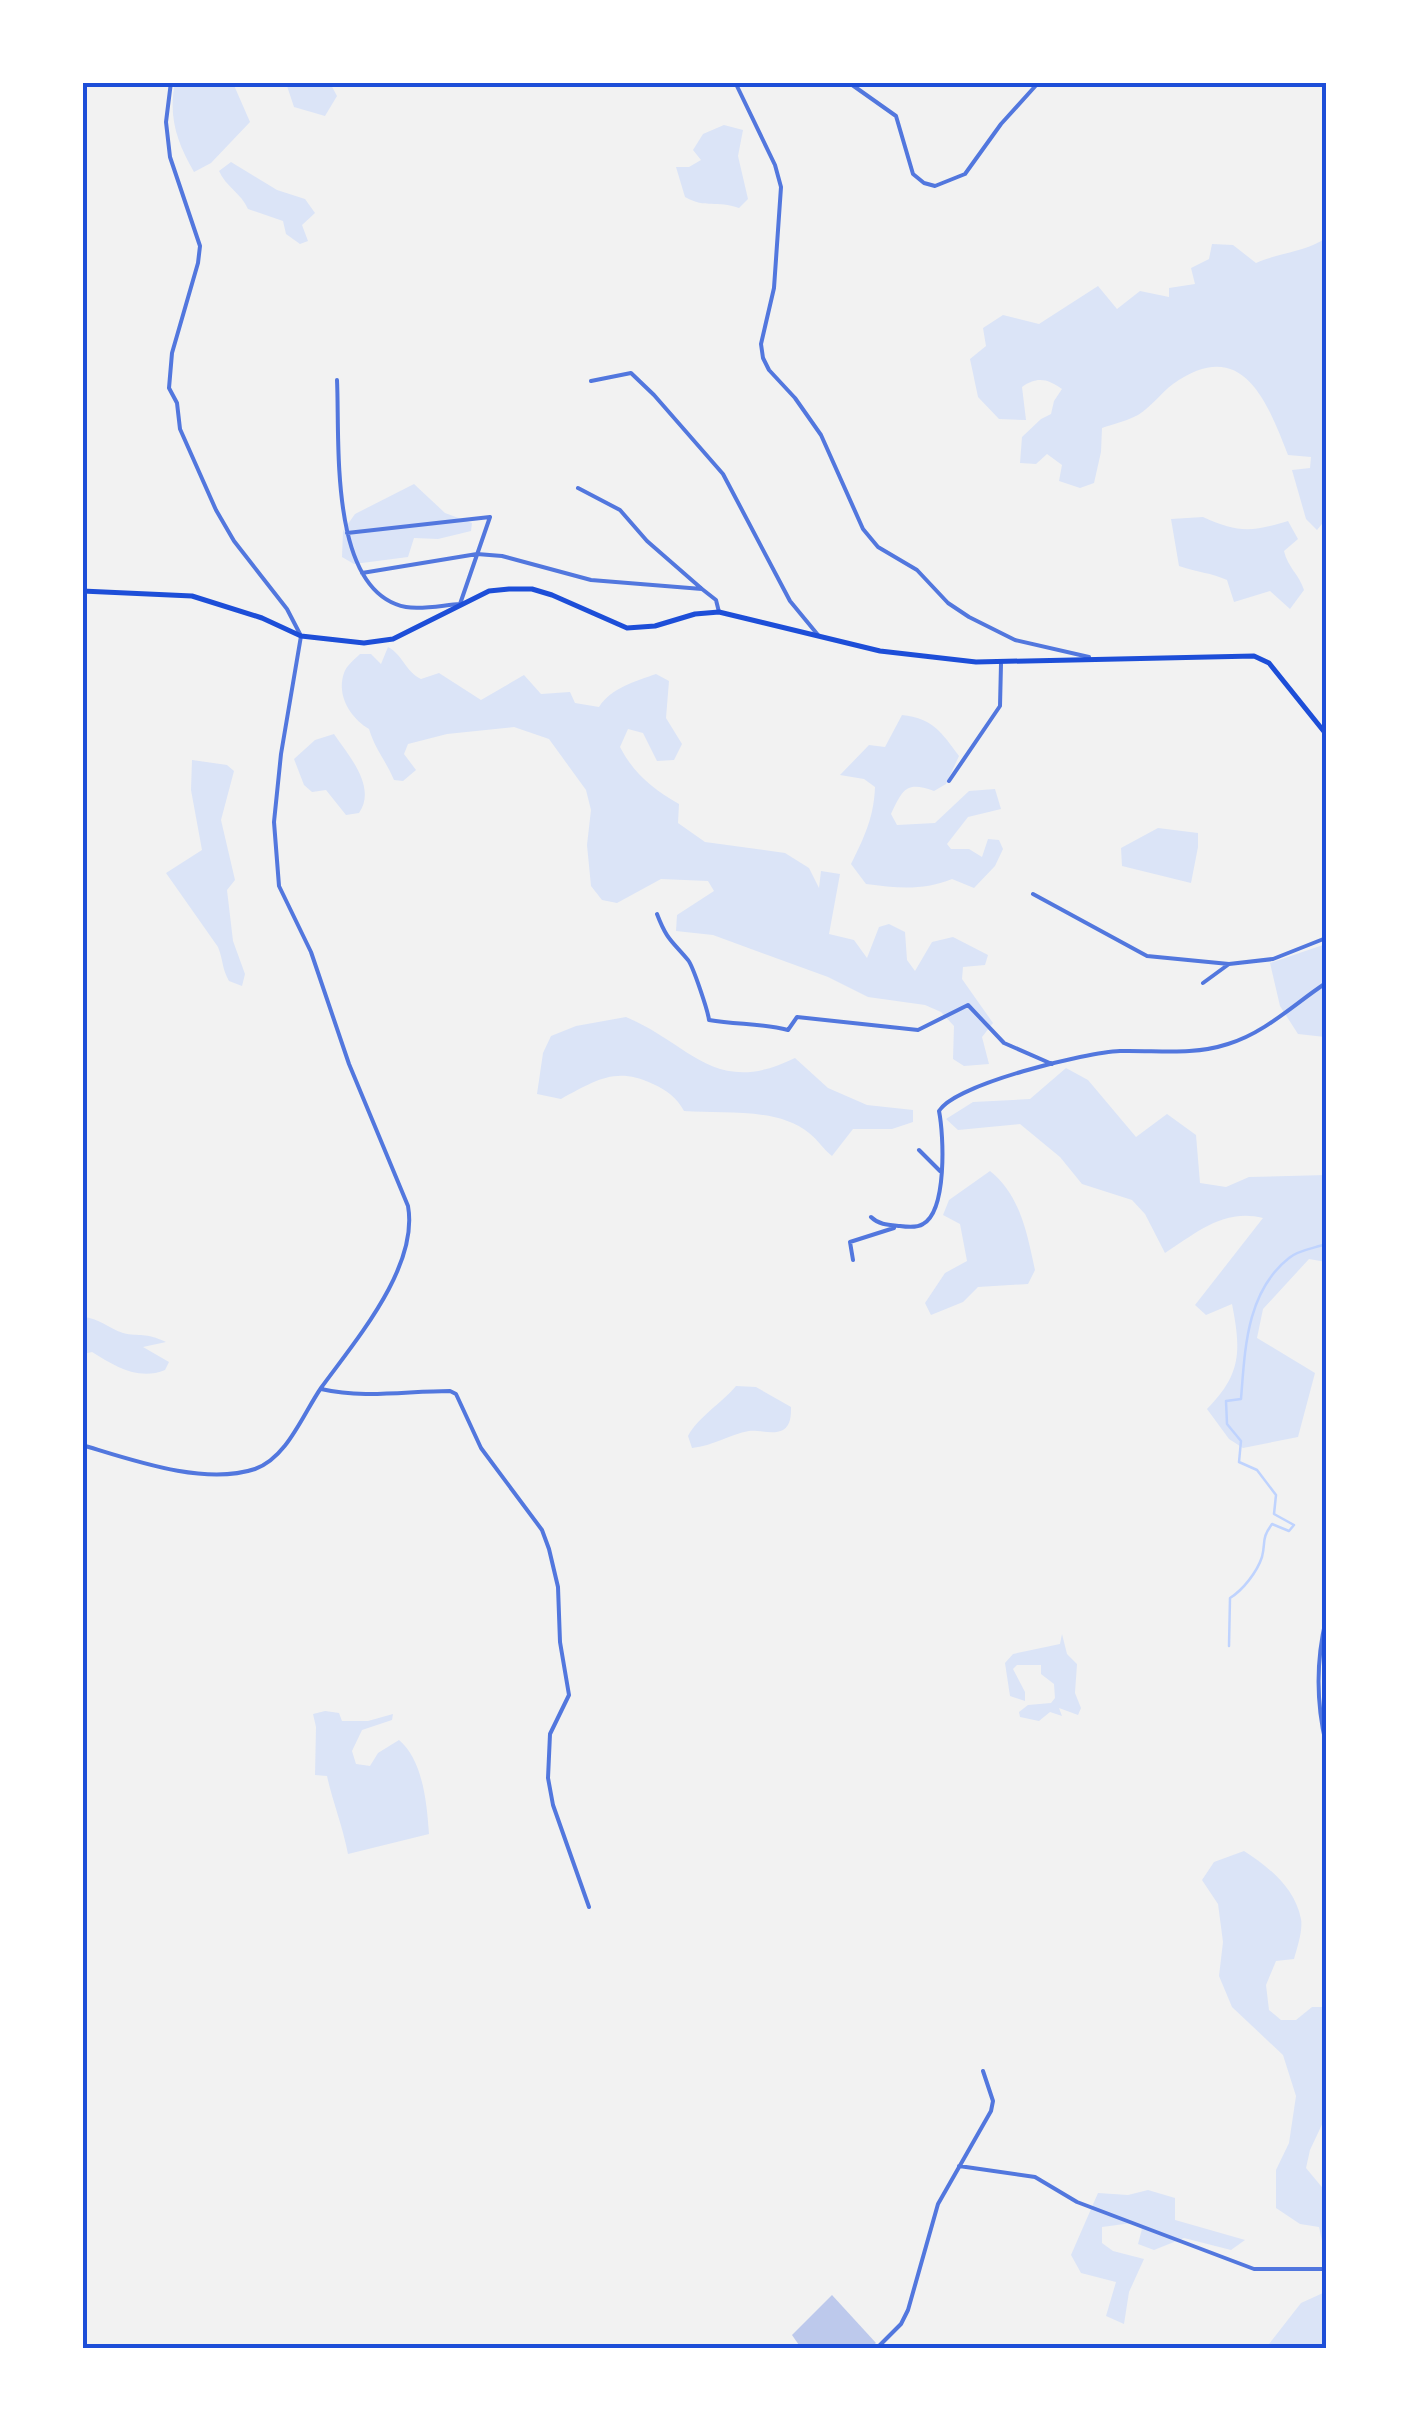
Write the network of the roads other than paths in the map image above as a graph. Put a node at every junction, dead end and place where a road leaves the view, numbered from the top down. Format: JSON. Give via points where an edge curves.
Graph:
{"nodes":[{"id":1,"x":171,"y":82,"type":"edge"},
{"id":2,"x":735,"y":82,"type":"edge"},
{"id":3,"x":848,"y":82,"type":"edge"},
{"id":4,"x":1039,"y":82,"type":"edge"},
{"id":5,"x":337,"y":380,"type":"dead end"},
{"id":6,"x":590,"y":381,"type":"dead end"},
{"id":7,"x":578,"y":488,"type":"dead end"},
{"id":8,"x":347,"y":534,"type":"junction"},
{"id":9,"x":477,"y":554,"type":"junction"},
{"id":10,"x":360,"y":573,"type":"junction"},
{"id":11,"x":702,"y":589,"type":"junction"},
{"id":12,"x":82,"y":591,"type":"edge"},
{"id":13,"x":460,"y":604,"type":"junction"},
{"id":14,"x":719,"y":612,"type":"junction"},
{"id":15,"x":301,"y":636,"type":"junction"},
{"id":16,"x":820,"y":639,"type":"junction"},
{"id":17,"x":1098,"y":660,"type":"junction"},
{"id":18,"x":1001,"y":664,"type":"junction"},
{"id":19,"x":1326,"y":734,"type":"edge"},
{"id":20,"x":950,"y":781,"type":"dead end"},
{"id":21,"x":1033,"y":894,"type":"dead end"},
{"id":22,"x":657,"y":914,"type":"dead end"},
{"id":23,"x":1326,"y":938,"type":"edge"},
{"id":24,"x":1229,"y":964,"type":"junction"},
{"id":25,"x":1204,"y":983,"type":"dead end"},
{"id":26,"x":1326,"y":983,"type":"edge"},
{"id":27,"x":1052,"y":1064,"type":"junction"},
{"id":28,"x":919,"y":1150,"type":"dead end"},
{"id":29,"x":940,"y":1171,"type":"junction"},
{"id":30,"x":871,"y":1217,"type":"dead end"},
{"id":31,"x":898,"y":1226,"type":"junction"},
{"id":32,"x":853,"y":1260,"type":"dead end"},
{"id":33,"x":320,"y":1389,"type":"junction"},
{"id":34,"x":82,"y":1445,"type":"edge"},
{"id":35,"x":1326,"y":1619,"type":"edge"},
{"id":36,"x":1326,"y":1744,"type":"edge"},
{"id":37,"x":589,"y":1907,"type":"dead end"},
{"id":38,"x":983,"y":2071,"type":"dead end"},
{"id":39,"x":959,"y":2166,"type":"junction"},
{"id":40,"x":1326,"y":2269,"type":"edge"},
{"id":41,"x":876,"y":2348,"type":"edge"}],
"edges":[{"from":1,"to":15,"type":"street","via":[[170,157],[200,246],[168,388],[216,510]]},
{"from":2,"to":17,"type":"street","via":[[781,187],[763,358],[822,434],[863,530],[917,570],[948,604],[996,632]]},
{"from":3,"to":4,"type":"street","via":[[896,116],[913,174],[935,186],[965,174]]},
{"from":5,"to":8,"type":"street"},
{"from":6,"to":16,"type":"street","via":[[631,373],[654,394],[723,474],[790,601]]},
{"from":7,"to":11,"type":"street","via":[[620,510]]},
{"from":8,"to":9,"type":"street","via":[[490,516]]},
{"from":8,"to":10,"type":"street"},
{"from":9,"to":10,"type":"street"},
{"from":9,"to":11,"type":"street","via":[[591,580]]},
{"from":9,"to":13,"type":"street"},
{"from":10,"to":13,"type":"street","via":[[383,598],[406,608]]},
{"from":11,"to":14,"type":"street"},
{"from":12,"to":15,"type":"main road","via":[[192,596]]},
{"from":13,"to":14,"type":"main road","via":[[489,591],[532,589],[614,624],[643,628]]},
{"from":13,"to":15,"type":"main road","via":[[392,639],[364,644]]},
{"from":14,"to":16,"type":"main road"},
{"from":15,"to":33,"type":"street","via":[[274,822],[280,886],[311,952],[411,1224],[368,1324]]},
{"from":16,"to":18,"type":"main road"},
{"from":17,"to":18,"type":"main road"},
{"from":17,"to":19,"type":"main road","via":[[1264,659]]},
{"from":18,"to":20,"type":"street","via":[[1000,706]]},
{"from":21,"to":24,"type":"street","via":[[1146,956]]},
{"from":22,"to":27,"type":"street","via":[[666,939],[692,963],[708,1020],[788,1030],[797,1016],[918,1030],[968,1005],[1004,1043]]},
{"from":23,"to":24,"type":"street","via":[[1273,959]]},
{"from":24,"to":25,"type":"street"},
{"from":26,"to":27,"type":"street","via":[[1226,1045],[1192,1052],[1105,1052]]},
{"from":27,"to":29,"type":"street","via":[[944,1104]]},
{"from":28,"to":29,"type":"street"},
{"from":29,"to":31,"type":"street","via":[[941,1195],[926,1223]]},
{"from":30,"to":31,"type":"street"},
{"from":31,"to":32,"type":"street","via":[[850,1242]]},
{"from":33,"to":34,"type":"street","via":[[271,1460],[244,1472],[198,1473]]},
{"from":33,"to":37,"type":"street","via":[[456,1394],[481,1448],[542,1530],[558,1587],[569,1695],[550,1734],[548,1778]]},
{"from":35,"to":36,"type":"street","via":[[1318,1680]]},
{"from":38,"to":39,"type":"street","via":[[991,2111]]},
{"from":39,"to":40,"type":"street","via":[[1035,2177],[1076,2202],[1254,2269]]},
{"from":39,"to":41,"type":"street","via":[[930,2223],[908,2310]]}]}
